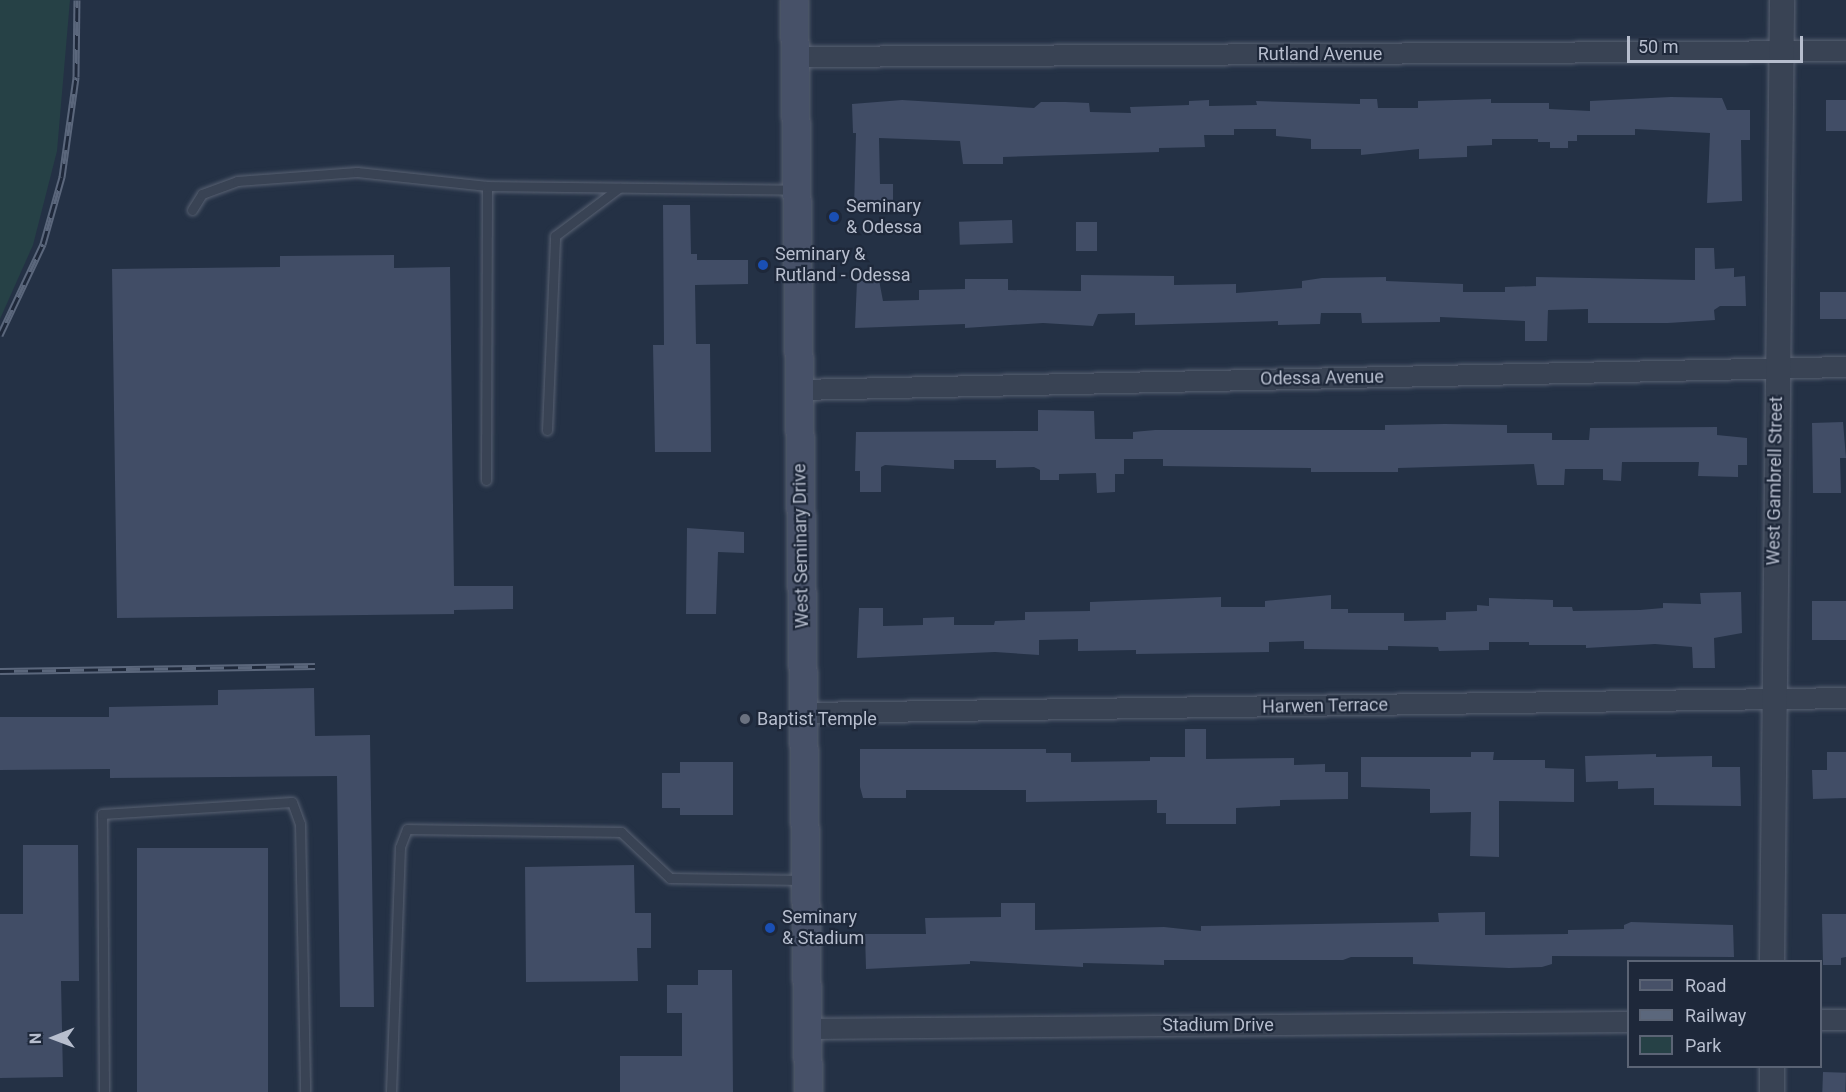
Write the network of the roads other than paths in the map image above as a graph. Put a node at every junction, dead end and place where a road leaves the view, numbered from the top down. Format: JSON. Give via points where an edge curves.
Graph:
{"nodes":[{"id":1,"x":794,"y":0,"type":"edge"},
{"id":2,"x":1782,"y":0,"type":"edge"},
{"id":3,"x":1781,"y":51,"type":"junction"},
{"id":4,"x":1846,"y":51,"type":"edge"},
{"id":5,"x":795,"y":57,"type":"junction"},
{"id":6,"x":487,"y":186,"type":"junction"},
{"id":7,"x":619,"y":188,"type":"junction"},
{"id":8,"x":797,"y":190,"type":"junction"},
{"id":9,"x":192,"y":210,"type":"dead end"},
{"id":10,"x":1846,"y":367,"type":"edge"},
{"id":11,"x":1776,"y":368,"type":"junction"},
{"id":12,"x":799,"y":390,"type":"junction"},
{"id":13,"x":547,"y":430,"type":"dead end"},
{"id":14,"x":486,"y":480,"type":"dead end"},
{"id":15,"x":1846,"y":698,"type":"edge"},
{"id":16,"x":1773,"y":699,"type":"junction"},
{"id":17,"x":803,"y":713,"type":"junction"},
{"id":18,"x":806,"y":880,"type":"junction"},
{"id":19,"x":1773,"y":960,"type":"edge"},
{"id":20,"x":1822,"y":1020,"type":"edge"},
{"id":21,"x":1846,"y":1020,"type":"edge"},
{"id":22,"x":1627,"y":1022,"type":"edge"},
{"id":23,"x":807,"y":1029,"type":"junction"},
{"id":24,"x":1772,"y":1068,"type":"edge"},
{"id":25,"x":104,"y":1092,"type":"edge"},
{"id":26,"x":305,"y":1092,"type":"edge"},
{"id":27,"x":391,"y":1092,"type":"edge"},
{"id":28,"x":808,"y":1092,"type":"edge"},
{"id":29,"x":1772,"y":1092,"type":"edge"}],
"edges":[{"from":1,"to":5,"type":"main road","name":"West Seminary Drive"},
{"from":2,"to":3,"type":"street","name":"West Gambrell Street"},
{"from":3,"to":4,"type":"street","name":"Rutland Avenue"},
{"from":3,"to":5,"type":"street","name":"Rutland Avenue"},
{"from":3,"to":11,"type":"street","name":"West Gambrell Street"},
{"from":5,"to":8,"type":"main road","name":"West Seminary Drive"},
{"from":6,"to":7,"type":"lane"},
{"from":6,"to":9,"type":"lane","via":[[357,172],[237,181],[202,194]]},
{"from":6,"to":14,"type":"lane"},
{"from":7,"to":8,"type":"lane"},
{"from":7,"to":13,"type":"lane","via":[[555,236]]},
{"from":8,"to":12,"type":"main road","name":"West Seminary Drive"},
{"from":10,"to":11,"type":"street","name":"Odessa Avenue"},
{"from":11,"to":12,"type":"street","name":"Odessa Avenue"},
{"from":11,"to":16,"type":"street","name":"West Gambrell Street"},
{"from":12,"to":17,"type":"main road","name":"West Seminary Drive"},
{"from":15,"to":16,"type":"street","name":"Harwen Terrace"},
{"from":16,"to":17,"type":"street","name":"Harwen Terrace"},
{"from":16,"to":19,"type":"street","name":"West Gambrell Street"},
{"from":17,"to":18,"type":"main road","name":"West Seminary Drive"},
{"from":18,"to":23,"type":"main road","name":"West Seminary Drive"},
{"from":18,"to":27,"type":"lane","via":[[670,878],[621,832],[407,829],[400,847]]},
{"from":20,"to":21,"type":"street"},
{"from":22,"to":23,"type":"street","name":"Stadium Drive"},
{"from":23,"to":28,"type":"main road","name":"West Seminary Drive"},
{"from":24,"to":29,"type":"street"},
{"from":25,"to":26,"type":"lane","via":[[102,814],[292,802],[300,824]]}]}
